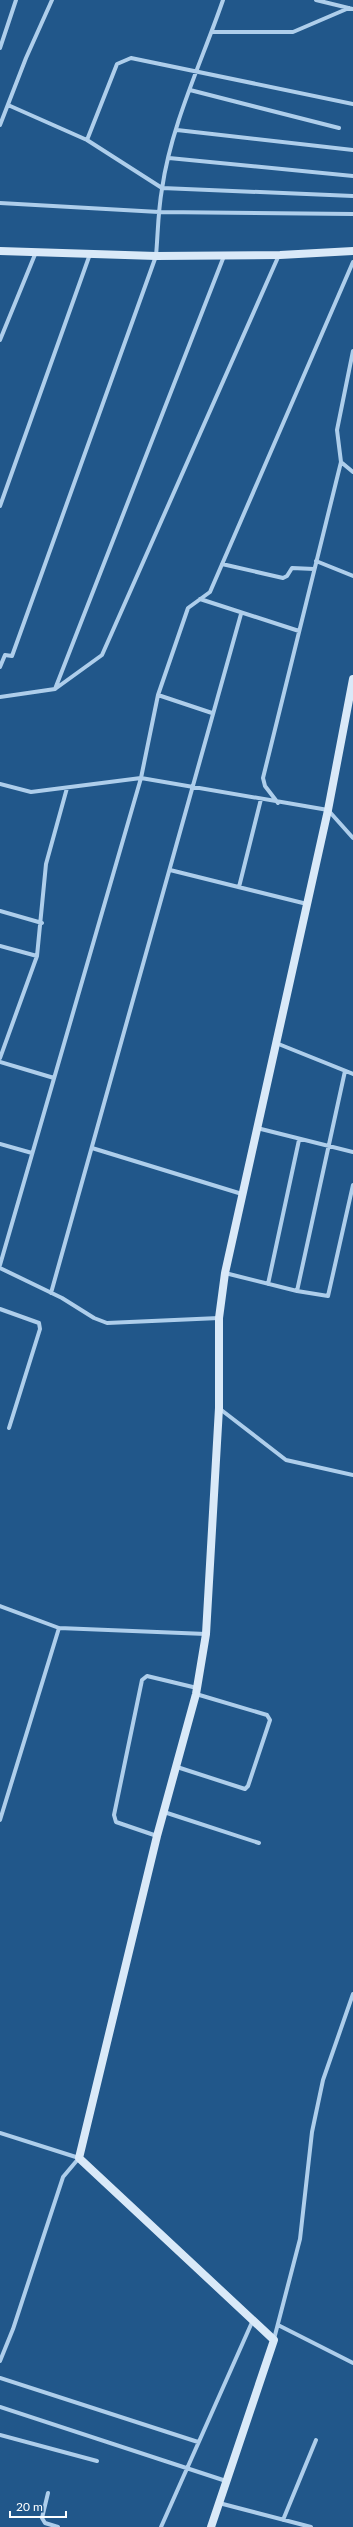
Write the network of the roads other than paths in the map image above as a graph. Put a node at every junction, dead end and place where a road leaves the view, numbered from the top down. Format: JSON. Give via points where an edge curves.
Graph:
{"nodes":[{"id":1,"x":16,"y":0,"type":"edge"},
{"id":2,"x":52,"y":0,"type":"edge"},
{"id":3,"x":223,"y":0,"type":"edge"},
{"id":4,"x":316,"y":0,"type":"edge"},
{"id":5,"x":351,"y":9,"type":"edge"},
{"id":6,"x":212,"y":32,"type":"junction"},
{"id":7,"x":0,"y":48,"type":"edge"},
{"id":8,"x":197,"y":71,"type":"junction"},
{"id":9,"x":190,"y":90,"type":"junction"},
{"id":10,"x":353,"y":104,"type":"edge"},
{"id":11,"x":8,"y":105,"type":"junction"},
{"id":12,"x":0,"y":125,"type":"edge"},
{"id":13,"x":339,"y":128,"type":"dead end"},
{"id":14,"x":177,"y":130,"type":"junction"},
{"id":15,"x":87,"y":140,"type":"junction"},
{"id":16,"x":353,"y":150,"type":"edge"},
{"id":17,"x":169,"y":158,"type":"junction"},
{"id":18,"x":353,"y":176,"type":"edge"},
{"id":19,"x":162,"y":188,"type":"junction"},
{"id":20,"x":353,"y":196,"type":"edge"},
{"id":21,"x":0,"y":203,"type":"edge"},
{"id":22,"x":160,"y":212,"type":"junction"},
{"id":23,"x":353,"y":214,"type":"edge"},
{"id":24,"x":0,"y":251,"type":"edge"},
{"id":25,"x":36,"y":251,"type":"junction"},
{"id":26,"x":353,"y":251,"type":"edge"},
{"id":27,"x":90,"y":253,"type":"junction"},
{"id":28,"x":224,"y":255,"type":"junction"},
{"id":29,"x":280,"y":255,"type":"junction"},
{"id":30,"x":156,"y":256,"type":"junction"},
{"id":31,"x":353,"y":262,"type":"edge"},
{"id":32,"x":0,"y":340,"type":"edge"},
{"id":33,"x":353,"y":351,"type":"edge"},
{"id":34,"x":341,"y":462,"type":"junction"},
{"id":35,"x":353,"y":472,"type":"edge"},
{"id":36,"x":0,"y":506,"type":"edge"},
{"id":37,"x":316,"y":561,"type":"junction"},
{"id":38,"x":222,"y":564,"type":"junction"},
{"id":39,"x":314,"y":569,"type":"junction"},
{"id":40,"x":353,"y":576,"type":"edge"},
{"id":41,"x":200,"y":599,"type":"junction"},
{"id":42,"x":242,"y":614,"type":"junction"},
{"id":43,"x":299,"y":630,"type":"junction"},
{"id":44,"x":0,"y":668,"type":"edge"},
{"id":45,"x":353,"y":679,"type":"edge"},
{"id":46,"x":55,"y":689,"type":"junction"},
{"id":47,"x":158,"y":695,"type":"junction"},
{"id":48,"x":0,"y":697,"type":"edge"},
{"id":49,"x":212,"y":713,"type":"junction"},
{"id":50,"x":141,"y":778,"type":"junction"},
{"id":51,"x":0,"y":784,"type":"edge"},
{"id":52,"x":194,"y":786,"type":"junction"},
{"id":53,"x":67,"y":788,"type":"junction"},
{"id":54,"x":261,"y":799,"type":"junction"},
{"id":55,"x":278,"y":803,"type":"junction"},
{"id":56,"x":328,"y":810,"type":"junction"},
{"id":57,"x":353,"y":838,"type":"edge"},
{"id":58,"x":170,"y":870,"type":"junction"},
{"id":59,"x":239,"y":887,"type":"junction"},
{"id":60,"x":307,"y":904,"type":"junction"},
{"id":61,"x":0,"y":911,"type":"edge"},
{"id":62,"x":42,"y":923,"type":"junction"},
{"id":63,"x":0,"y":946,"type":"edge"},
{"id":64,"x":38,"y":956,"type":"junction"},
{"id":65,"x":276,"y":1042,"type":"junction"},
{"id":66,"x":0,"y":1058,"type":"edge"},
{"id":67,"x":0,"y":1062,"type":"edge"},
{"id":68,"x":345,"y":1071,"type":"junction"},
{"id":69,"x":353,"y":1074,"type":"edge"},
{"id":70,"x":54,"y":1078,"type":"junction"},
{"id":71,"x":257,"y":1128,"type":"junction"},
{"id":72,"x":299,"y":1140,"type":"junction"},
{"id":73,"x":0,"y":1144,"type":"edge"},
{"id":74,"x":329,"y":1147,"type":"junction"},
{"id":75,"x":92,"y":1148,"type":"junction"},
{"id":76,"x":353,"y":1152,"type":"edge"},
{"id":77,"x":32,"y":1153,"type":"junction"},
{"id":78,"x":353,"y":1185,"type":"edge"},
{"id":79,"x":243,"y":1194,"type":"junction"},
{"id":80,"x":2,"y":1252,"type":"edge"},
{"id":81,"x":0,"y":1265,"type":"edge"},
{"id":82,"x":0,"y":1268,"type":"edge"},
{"id":83,"x":225,"y":1273,"type":"junction"},
{"id":84,"x":268,"y":1284,"type":"junction"},
{"id":85,"x":297,"y":1291,"type":"junction"},
{"id":86,"x":51,"y":1292,"type":"junction"},
{"id":87,"x":0,"y":1309,"type":"edge"},
{"id":88,"x":219,"y":1318,"type":"junction"},
{"id":89,"x":219,"y":1408,"type":"junction"},
{"id":90,"x":9,"y":1428,"type":"dead end"},
{"id":91,"x":353,"y":1475,"type":"edge"},
{"id":92,"x":0,"y":1606,"type":"edge"},
{"id":93,"x":59,"y":1628,"type":"junction"},
{"id":94,"x":206,"y":1634,"type":"junction"},
{"id":95,"x":197,"y":1691,"type":"junction"},
{"id":96,"x":177,"y":1767,"type":"junction"},
{"id":97,"x":164,"y":1812,"type":"junction"},
{"id":98,"x":0,"y":1820,"type":"edge"},
{"id":99,"x":157,"y":1836,"type":"junction"},
{"id":100,"x":259,"y":1843,"type":"dead end"},
{"id":101,"x":353,"y":1994,"type":"edge"},
{"id":102,"x":0,"y":2133,"type":"edge"},
{"id":103,"x":79,"y":2158,"type":"junction"},
{"id":104,"x":253,"y":2320,"type":"junction"},
{"id":105,"x":278,"y":2325,"type":"junction"},
{"id":106,"x":274,"y":2340,"type":"junction"},
{"id":107,"x":0,"y":2361,"type":"edge"},
{"id":108,"x":353,"y":2363,"type":"edge"},
{"id":109,"x":0,"y":2378,"type":"edge"},
{"id":110,"x":0,"y":2407,"type":"edge"},
{"id":111,"x":0,"y":2435,"type":"edge"},
{"id":112,"x":316,"y":2440,"type":"dead end"},
{"id":113,"x":198,"y":2442,"type":"junction"},
{"id":114,"x":97,"y":2461,"type":"dead end"},
{"id":115,"x":186,"y":2468,"type":"junction"},
{"id":116,"x":226,"y":2481,"type":"junction"},
{"id":117,"x":48,"y":2493,"type":"dead end"},
{"id":118,"x":219,"y":2503,"type":"junction"},
{"id":119,"x":283,"y":2520,"type":"junction"},
{"id":120,"x":58,"y":2527,"type":"edge"},
{"id":121,"x":161,"y":2527,"type":"edge"},
{"id":122,"x":211,"y":2527,"type":"edge"},
{"id":123,"x":311,"y":2527,"type":"edge"}],
"edges":[{"from":1,"to":7,"type":"street"},
{"from":2,"to":11,"type":"street"},
{"from":3,"to":6,"type":"street"},
{"from":4,"to":5,"type":"street"},
{"from":5,"to":6,"type":"street","via":[[292,32]]},
{"from":6,"to":8,"type":"street"},
{"from":8,"to":9,"type":"street"},
{"from":8,"to":10,"type":"street"},
{"from":8,"to":15,"type":"street","via":[[131,58],[124,59],[117,64]]},
{"from":9,"to":13,"type":"street"},
{"from":9,"to":14,"type":"street"},
{"from":11,"to":12,"type":"street"},
{"from":11,"to":15,"type":"street"},
{"from":14,"to":16,"type":"street"},
{"from":14,"to":17,"type":"street"},
{"from":15,"to":19,"type":"street"},
{"from":17,"to":18,"type":"street"},
{"from":17,"to":19,"type":"street"},
{"from":19,"to":20,"type":"street"},
{"from":19,"to":22,"type":"street"},
{"from":21,"to":22,"type":"street"},
{"from":22,"to":23,"type":"street"},
{"from":22,"to":30,"type":"street"},
{"from":24,"to":25,"type":"street"},
{"from":25,"to":27,"type":"street"},
{"from":25,"to":32,"type":"street"},
{"from":26,"to":29,"type":"street"},
{"from":27,"to":30,"type":"street"},
{"from":27,"to":36,"type":"street"},
{"from":28,"to":29,"type":"street"},
{"from":28,"to":30,"type":"street"},
{"from":28,"to":46,"type":"street"},
{"from":29,"to":46,"type":"street","via":[[102,655]]},
{"from":30,"to":44,"type":"street","via":[[12,656],[5,655]]},
{"from":31,"to":38,"type":"street"},
{"from":33,"to":34,"type":"street","via":[[337,430]]},
{"from":34,"to":35,"type":"street"},
{"from":34,"to":37,"type":"street"},
{"from":37,"to":39,"type":"street"},
{"from":37,"to":40,"type":"street"},
{"from":38,"to":39,"type":"street","via":[[283,578],[292,568]]},
{"from":38,"to":41,"type":"street","via":[[210,592]]},
{"from":39,"to":43,"type":"street"},
{"from":41,"to":42,"type":"street"},
{"from":41,"to":47,"type":"street","via":[[188,608]]},
{"from":42,"to":43,"type":"street"},
{"from":42,"to":49,"type":"street"},
{"from":43,"to":55,"type":"street","via":[[263,778]]},
{"from":45,"to":56,"type":"street"},
{"from":46,"to":48,"type":"street"},
{"from":47,"to":49,"type":"street"},
{"from":47,"to":50,"type":"street"},
{"from":49,"to":52,"type":"street"},
{"from":50,"to":52,"type":"street"},
{"from":50,"to":53,"type":"street"},
{"from":50,"to":70,"type":"street"},
{"from":51,"to":53,"type":"street","via":[[32,792]]},
{"from":52,"to":54,"type":"street"},
{"from":52,"to":58,"type":"street"},
{"from":53,"to":62,"type":"street","via":[[46,864]]},
{"from":54,"to":55,"type":"street"},
{"from":54,"to":59,"type":"street"},
{"from":55,"to":56,"type":"street"},
{"from":56,"to":57,"type":"street"},
{"from":56,"to":60,"type":"street"},
{"from":58,"to":59,"type":"street"},
{"from":58,"to":75,"type":"street"},
{"from":59,"to":60,"type":"street"},
{"from":60,"to":65,"type":"street"},
{"from":61,"to":62,"type":"street"},
{"from":62,"to":64,"type":"street"},
{"from":63,"to":64,"type":"street"},
{"from":64,"to":66,"type":"street"},
{"from":65,"to":68,"type":"street"},
{"from":65,"to":71,"type":"street"},
{"from":67,"to":70,"type":"street"},
{"from":68,"to":69,"type":"street"},
{"from":68,"to":74,"type":"street"},
{"from":70,"to":77,"type":"street"},
{"from":71,"to":72,"type":"street"},
{"from":71,"to":79,"type":"street"},
{"from":72,"to":74,"type":"street"},
{"from":72,"to":84,"type":"street"},
{"from":73,"to":77,"type":"street"},
{"from":74,"to":76,"type":"street"},
{"from":74,"to":85,"type":"street"},
{"from":75,"to":79,"type":"street"},
{"from":75,"to":86,"type":"street"},
{"from":77,"to":80,"type":"street"},
{"from":78,"to":85,"type":"street","via":[[328,1296]]},
{"from":79,"to":83,"type":"street"},
{"from":80,"to":81,"type":"street"},
{"from":82,"to":86,"type":"street"},
{"from":83,"to":84,"type":"street"},
{"from":83,"to":88,"type":"street"},
{"from":84,"to":85,"type":"street"},
{"from":86,"to":88,"type":"street","via":[[107,1323]]},
{"from":87,"to":90,"type":"street","via":[[39,1324],[40,1329]]},
{"from":88,"to":89,"type":"street"},
{"from":89,"to":91,"type":"street","via":[[286,1460]]},
{"from":89,"to":94,"type":"street"},
{"from":92,"to":93,"type":"street"},
{"from":93,"to":94,"type":"street"},
{"from":93,"to":98,"type":"street"},
{"from":94,"to":95,"type":"street"},
{"from":95,"to":96,"type":"street"},
{"from":95,"to":96,"type":"street","via":[[267,1715],[270,1720],[245,1789]]},
{"from":95,"to":99,"type":"street","via":[[147,1676],[142,1680],[114,1816],[116,1822]]},
{"from":96,"to":97,"type":"street"},
{"from":97,"to":99,"type":"street"},
{"from":97,"to":100,"type":"street"},
{"from":99,"to":103,"type":"street"},
{"from":101,"to":105,"type":"street","via":[[323,2080],[312,2132],[300,2239]]},
{"from":102,"to":103,"type":"street"},
{"from":103,"to":104,"type":"street"},
{"from":103,"to":107,"type":"street","via":[[63,2177]]},
{"from":104,"to":106,"type":"street"},
{"from":104,"to":113,"type":"street"},
{"from":105,"to":106,"type":"street"},
{"from":105,"to":108,"type":"street"},
{"from":106,"to":116,"type":"street"},
{"from":109,"to":113,"type":"street"},
{"from":110,"to":115,"type":"street"},
{"from":111,"to":114,"type":"street"},
{"from":112,"to":119,"type":"street"},
{"from":113,"to":115,"type":"street"},
{"from":115,"to":116,"type":"street"},
{"from":115,"to":121,"type":"street"},
{"from":116,"to":118,"type":"street"},
{"from":117,"to":120,"type":"street","via":[[42,2518],[45,2523]]},
{"from":118,"to":119,"type":"street"},
{"from":118,"to":122,"type":"street"},
{"from":119,"to":123,"type":"street"}]}
